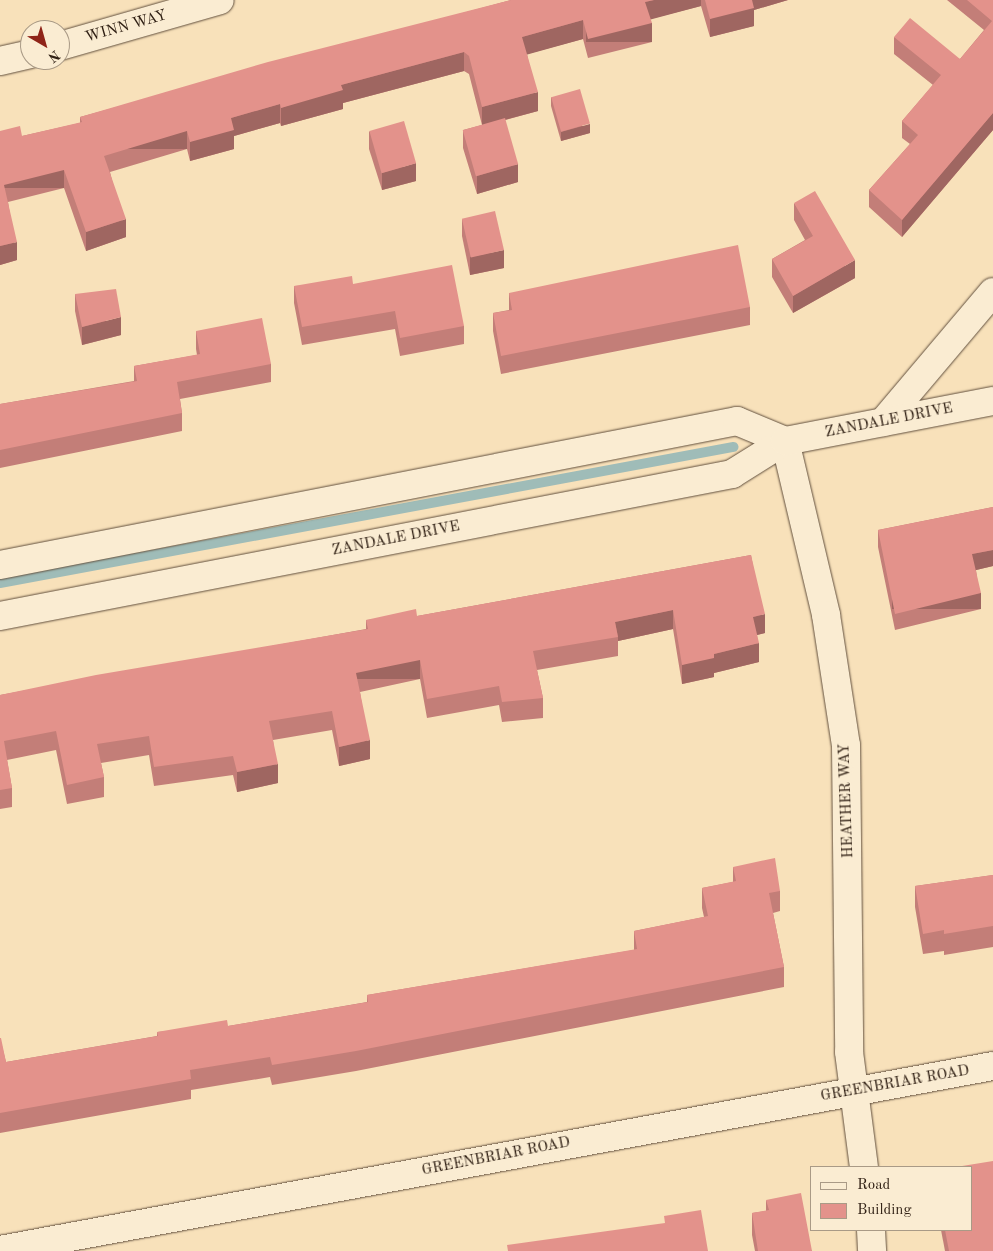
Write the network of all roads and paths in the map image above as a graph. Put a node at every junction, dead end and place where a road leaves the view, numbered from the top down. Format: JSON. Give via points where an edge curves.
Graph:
{"nodes":[{"id":1,"x":220,"y":0,"type":"edge"},
{"id":2,"x":70,"y":43,"type":"edge"},
{"id":3,"x":20,"y":56,"type":"edge"},
{"id":4,"x":0,"y":61,"type":"edge"},
{"id":5,"x":993,"y":292,"type":"edge"},
{"id":6,"x":993,"y":401,"type":"edge"},
{"id":7,"x":883,"y":422,"type":"junction"},
{"id":8,"x":784,"y":441,"type":"junction"},
{"id":9,"x":0,"y":565,"type":"edge"},
{"id":10,"x":0,"y":616,"type":"edge"},
{"id":11,"x":993,"y":1066,"type":"edge"},
{"id":12,"x":856,"y":1091,"type":"junction"},
{"id":13,"x":864,"y":1166,"type":"edge"},
{"id":14,"x":870,"y":1231,"type":"edge"},
{"id":15,"x":0,"y":1250,"type":"edge"},
{"id":16,"x":872,"y":1251,"type":"edge"}],
"edges":[{"from":1,"to":2,"type":"street","name":"WINN WAY"},
{"from":3,"to":4,"type":"street"},
{"from":5,"to":7,"type":"street"},
{"from":6,"to":7,"type":"street","name":"ZANDALE DRIVE"},
{"from":7,"to":8,"type":"street","name":"ZANDALE DRIVE"},
{"from":8,"to":9,"type":"street","via":[[737,421]]},
{"from":8,"to":10,"type":"street","name":"ZANDALE DRIVE","via":[[732,474]]},
{"from":8,"to":12,"type":"street","name":"HEATHER WAY","via":[[826,615],[846,744],[849,1033]]},
{"from":11,"to":12,"type":"street","name":"GREENBRIAR ROAD"},
{"from":12,"to":13,"type":"street","name":"HEATHER WAY"},
{"from":12,"to":15,"type":"street","name":"GREENBRIAR ROAD"},
{"from":14,"to":16,"type":"street"}]}
